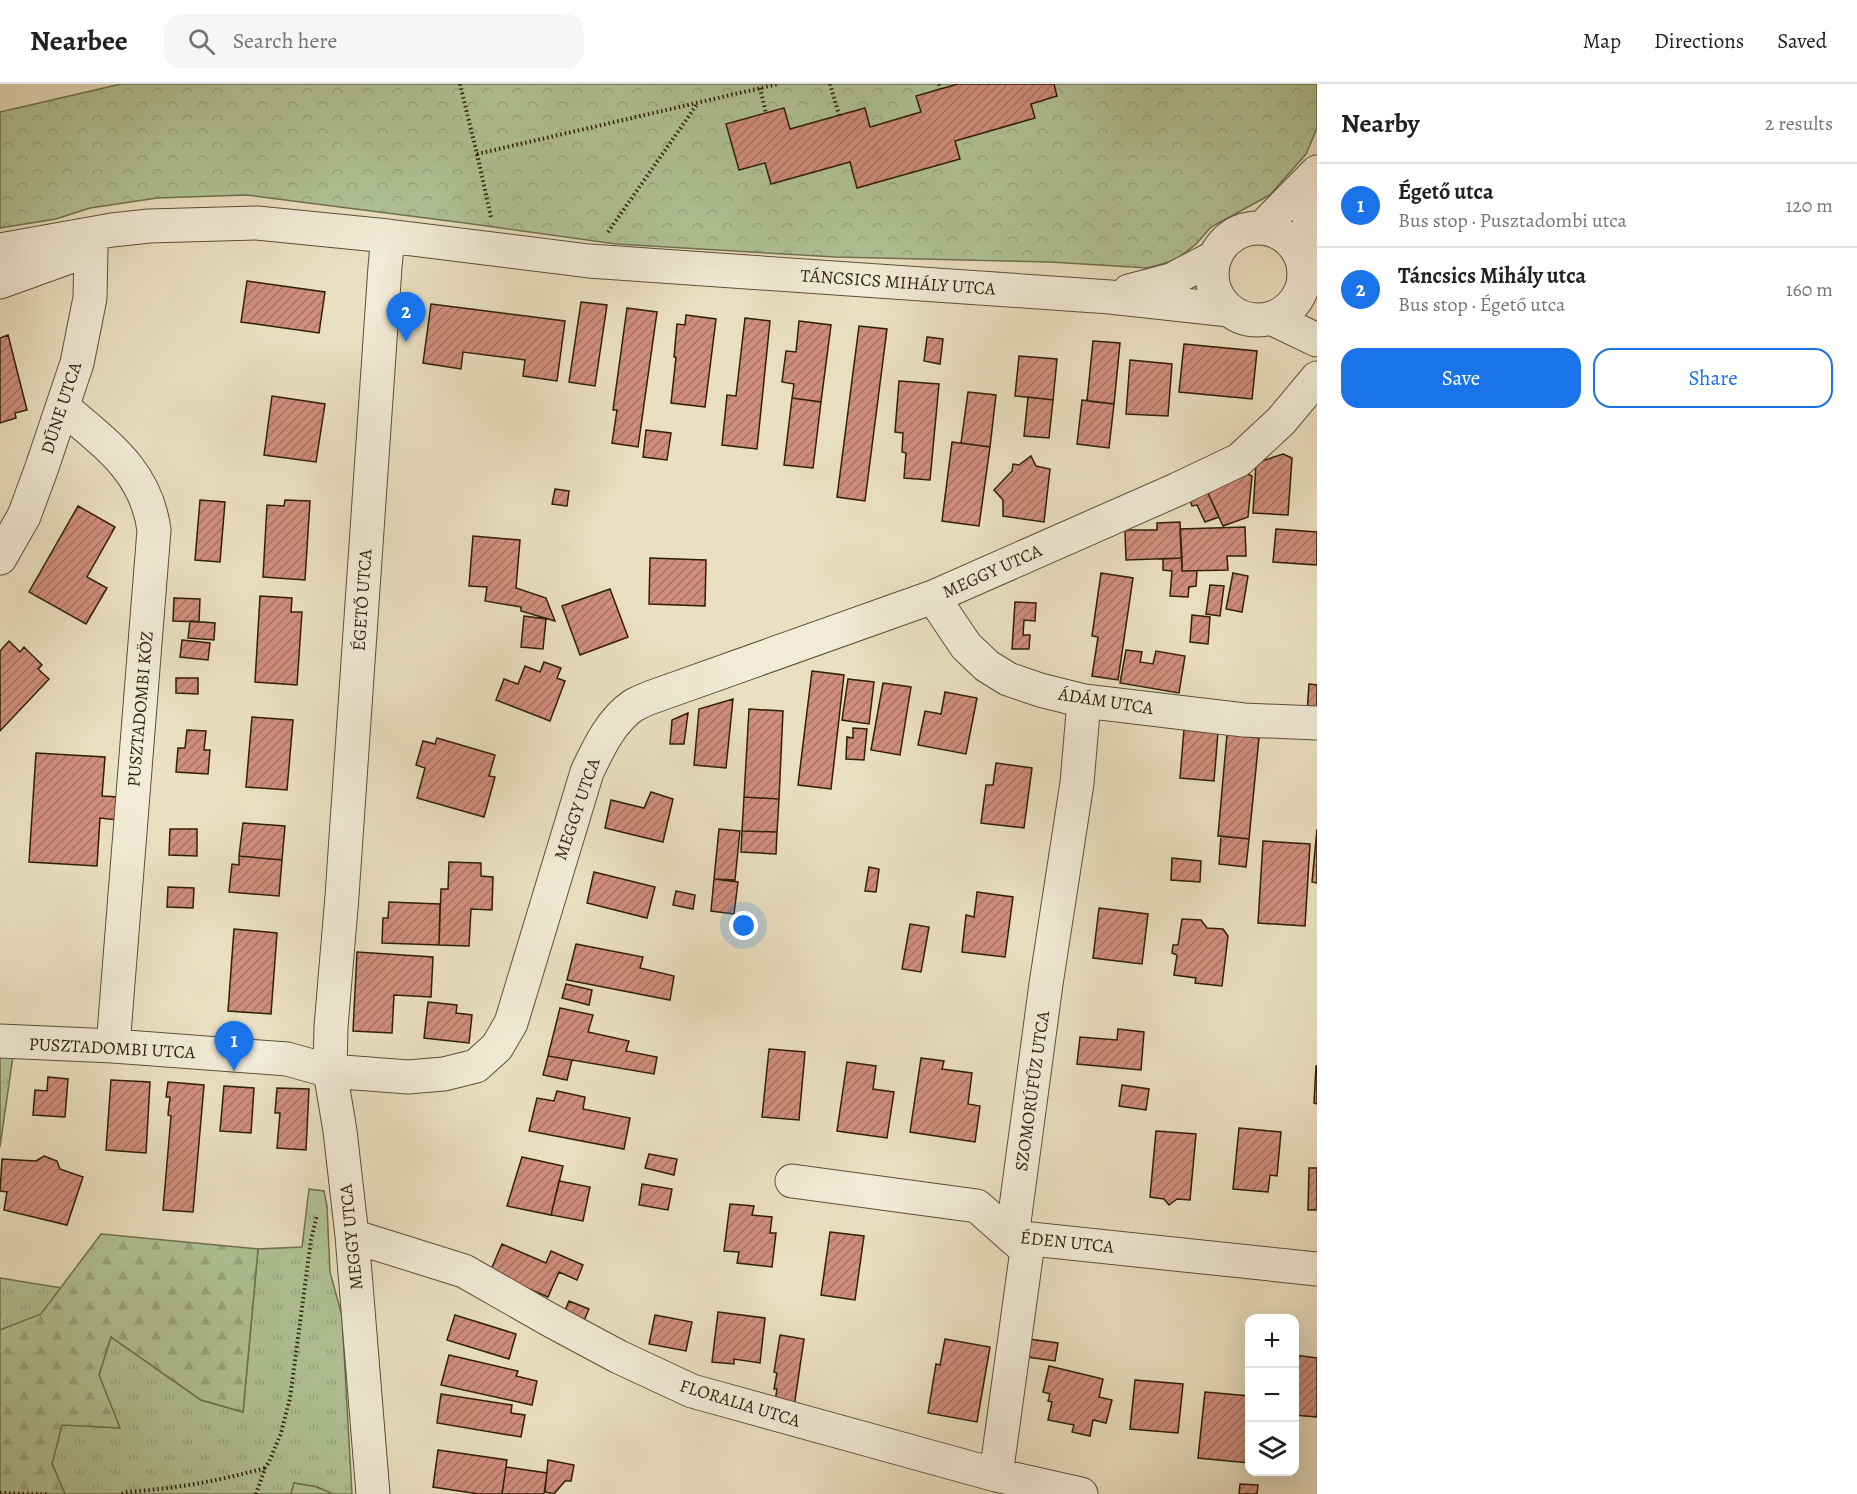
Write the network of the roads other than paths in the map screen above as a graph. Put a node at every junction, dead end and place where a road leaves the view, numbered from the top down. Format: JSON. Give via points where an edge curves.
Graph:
{"nodes":[{"id":1,"x":1317,"y":172,"type":"edge"},
{"id":2,"x":1317,"y":199,"type":"edge"},
{"id":3,"x":149,"y":226,"type":"junction"},
{"id":4,"x":1262,"y":228,"type":"junction"},
{"id":5,"x":388,"y":236,"type":"junction"},
{"id":6,"x":91,"y":249,"type":"junction"},
{"id":7,"x":0,"y":250,"type":"edge"},
{"id":8,"x":1215,"y":257,"type":"junction"},
{"id":9,"x":0,"y":282,"type":"edge"},
{"id":10,"x":1308,"y":288,"type":"edge"},
{"id":11,"x":1110,"y":297,"type":"junction"},
{"id":12,"x":1229,"y":310,"type":"junction"},
{"id":13,"x":1270,"y":318,"type":"junction"},
{"id":14,"x":1317,"y":340,"type":"edge"},
{"id":15,"x":1317,"y":378,"type":"edge"},
{"id":16,"x":63,"y":407,"type":"junction"},
{"id":17,"x":0,"y":558,"type":"edge"},
{"id":18,"x":933,"y":597,"type":"junction"},
{"id":19,"x":1084,"y":701,"type":"junction"},
{"id":20,"x":1317,"y":723,"type":"edge"},
{"id":21,"x":0,"y":1041,"type":"edge"},
{"id":22,"x":112,"y":1046,"type":"junction"},
{"id":23,"x":330,"y":1071,"type":"junction"},
{"id":24,"x":792,"y":1181,"type":"dead end"},
{"id":25,"x":352,"y":1236,"type":"junction"},
{"id":26,"x":1012,"y":1237,"type":"junction"},
{"id":27,"x":1317,"y":1269,"type":"edge"},
{"id":28,"x":996,"y":1475,"type":"junction"},
{"id":29,"x":373,"y":1494,"type":"edge"},
{"id":30,"x":1081,"y":1494,"type":"edge"}],
"edges":[{"from":1,"to":4,"type":"street"},
{"from":2,"to":10,"type":"street","via":[[1310,218]]},
{"from":3,"to":5,"type":"street","name":"TÁNCSICS MIHÁLY UTCA","via":[[257,223]]},
{"from":3,"to":6,"type":"street","name":"TÁNCSICS MIHÁLY UTCA"},
{"from":3,"to":7,"type":"street","name":"TÁNCSICS MIHÁLY UTCA"},
{"from":4,"to":8,"type":"street","via":[[1233,235]]},
{"from":4,"to":10,"type":"street","via":[[1291,241],[1300,254]]},
{"from":5,"to":11,"type":"street","name":"TÁNCSICS MIHÁLY UTCA","via":[[589,261]]},
{"from":5,"to":23,"type":"street","name":"ÉGETŐ UTCA"},
{"from":6,"to":9,"type":"street","name":"TÁNCSICS MIHÁLY UTCA"},
{"from":6,"to":16,"type":"street","name":"DŰNE UTCA","via":[[90,298],[77,363]]},
{"from":8,"to":11,"type":"street","name":"TÁNCSICS MIHÁLY UTCA","via":[[1171,280]]},
{"from":8,"to":12,"type":"street","via":[[1214,286]]},
{"from":10,"to":13,"type":"street","via":[[1285,311]]},
{"from":11,"to":12,"type":"street","name":"TÁNCSICS MIHÁLY UTCA"},
{"from":12,"to":13,"type":"street","via":[[1256,320]]},
{"from":13,"to":14,"type":"street"},
{"from":15,"to":18,"type":"street","name":"MEGGY UTCA","via":[[1281,421],[1239,460]]},
{"from":16,"to":17,"type":"street","name":"DŰNE UTCA","via":[[24,516]]},
{"from":16,"to":22,"type":"street","name":"PUSZTADOMBI KÖZ","via":[[134,474],[152,511],[154,530]]},
{"from":18,"to":19,"type":"street","name":"ÁDÁM UTCA","via":[[966,646],[987,666],[1008,679]]},
{"from":18,"to":23,"type":"street","name":"MEGGY UTCA","via":[[633,706],[600,744],[587,772],[511,1023],[497,1047],[476,1066],[444,1074],[408,1077]]},
{"from":19,"to":20,"type":"street","name":"ÁDÁM UTCA","via":[[1244,720]]},
{"from":19,"to":26,"type":"street","name":"SZOMORÚFŰZ UTCA","via":[[1077,783]]},
{"from":21,"to":22,"type":"street","name":"PUSZTADOMBI UTCA"},
{"from":22,"to":23,"type":"street","name":"PUSZTADOMBI UTCA","via":[[287,1059]]},
{"from":23,"to":25,"type":"street","name":"MEGGY UTCA"},
{"from":24,"to":26,"type":"street","name":"ÉDEN UTCA","via":[[977,1206]]},
{"from":25,"to":28,"type":"street","name":"FLORALIA UTCA","via":[[464,1271],[589,1341],[692,1390]]},
{"from":25,"to":29,"type":"street","name":"MEGGY UTCA"},
{"from":26,"to":27,"type":"street","name":"ÉDEN UTCA"},
{"from":26,"to":28,"type":"street","via":[[1027,1250]]},
{"from":28,"to":30,"type":"street","name":"FLORALIA UTCA"}]}
